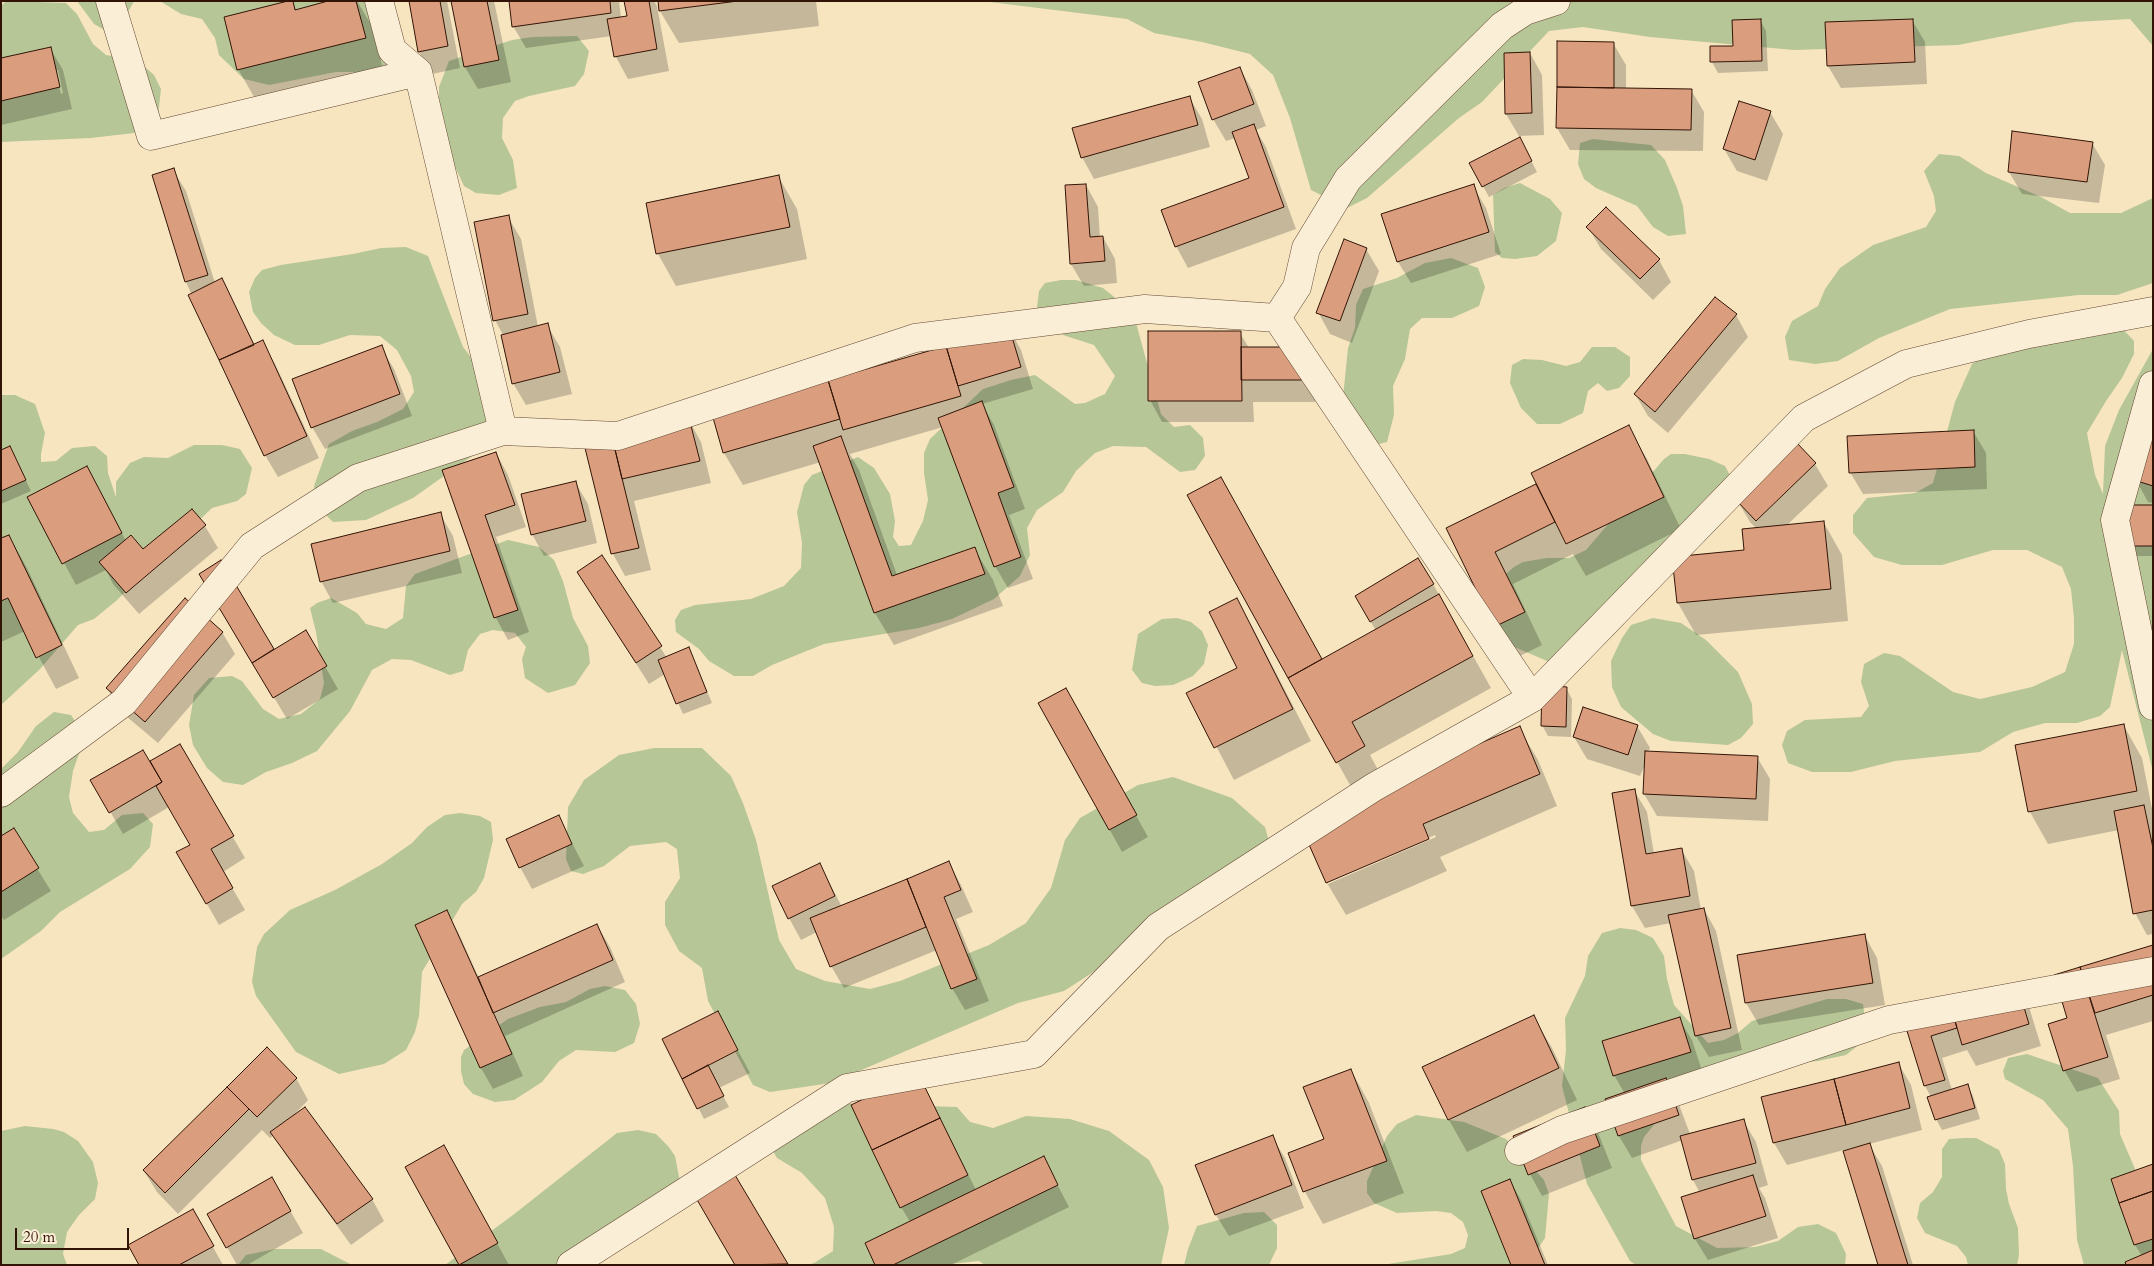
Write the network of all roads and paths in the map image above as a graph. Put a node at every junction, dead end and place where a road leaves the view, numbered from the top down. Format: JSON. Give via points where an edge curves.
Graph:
{"nodes":[{"id":1,"x":110,"y":1,"type":"edge"},
{"id":2,"x":379,"y":1,"type":"edge"},
{"id":3,"x":1556,"y":1,"type":"edge"},
{"id":4,"x":418,"y":72,"type":"junction"},
{"id":5,"x":2153,"y":311,"type":"edge"},
{"id":6,"x":1277,"y":318,"type":"junction"},
{"id":7,"x":2153,"y":385,"type":"edge"},
{"id":8,"x":503,"y":431,"type":"junction"},
{"id":9,"x":1532,"y":698,"type":"junction"},
{"id":10,"x":2153,"y":706,"type":"edge"},
{"id":11,"x":1,"y":793,"type":"edge"},
{"id":12,"x":2153,"y":970,"type":"edge"},
{"id":13,"x":1519,"y":1151,"type":"dead end"},
{"id":14,"x":571,"y":1265,"type":"edge"}],
"edges":[{"from":1,"to":4,"type":"lane","via":[[151,136]]},
{"from":2,"to":4,"type":"lane","via":[[392,50]]},
{"from":3,"to":6,"type":"lane","via":[[1526,11],[1502,26],[1348,179],[1306,248],[1297,287]]},
{"from":4,"to":8,"type":"lane"},
{"from":5,"to":9,"type":"lane","via":[[2029,334],[1906,364],[1804,418]]},
{"from":6,"to":8,"type":"lane","via":[[1145,309],[915,338],[618,436]]},
{"from":6,"to":9,"type":"lane"},
{"from":7,"to":10,"type":"lane","via":[[2114,520]]},
{"from":8,"to":11,"type":"lane","via":[[358,478],[252,546],[124,702]]},
{"from":9,"to":14,"type":"lane","via":[[1374,787],[1158,927],[1034,1054],[847,1088]]},
{"from":12,"to":13,"type":"lane","via":[[1889,1020],[1562,1130]]}]}
